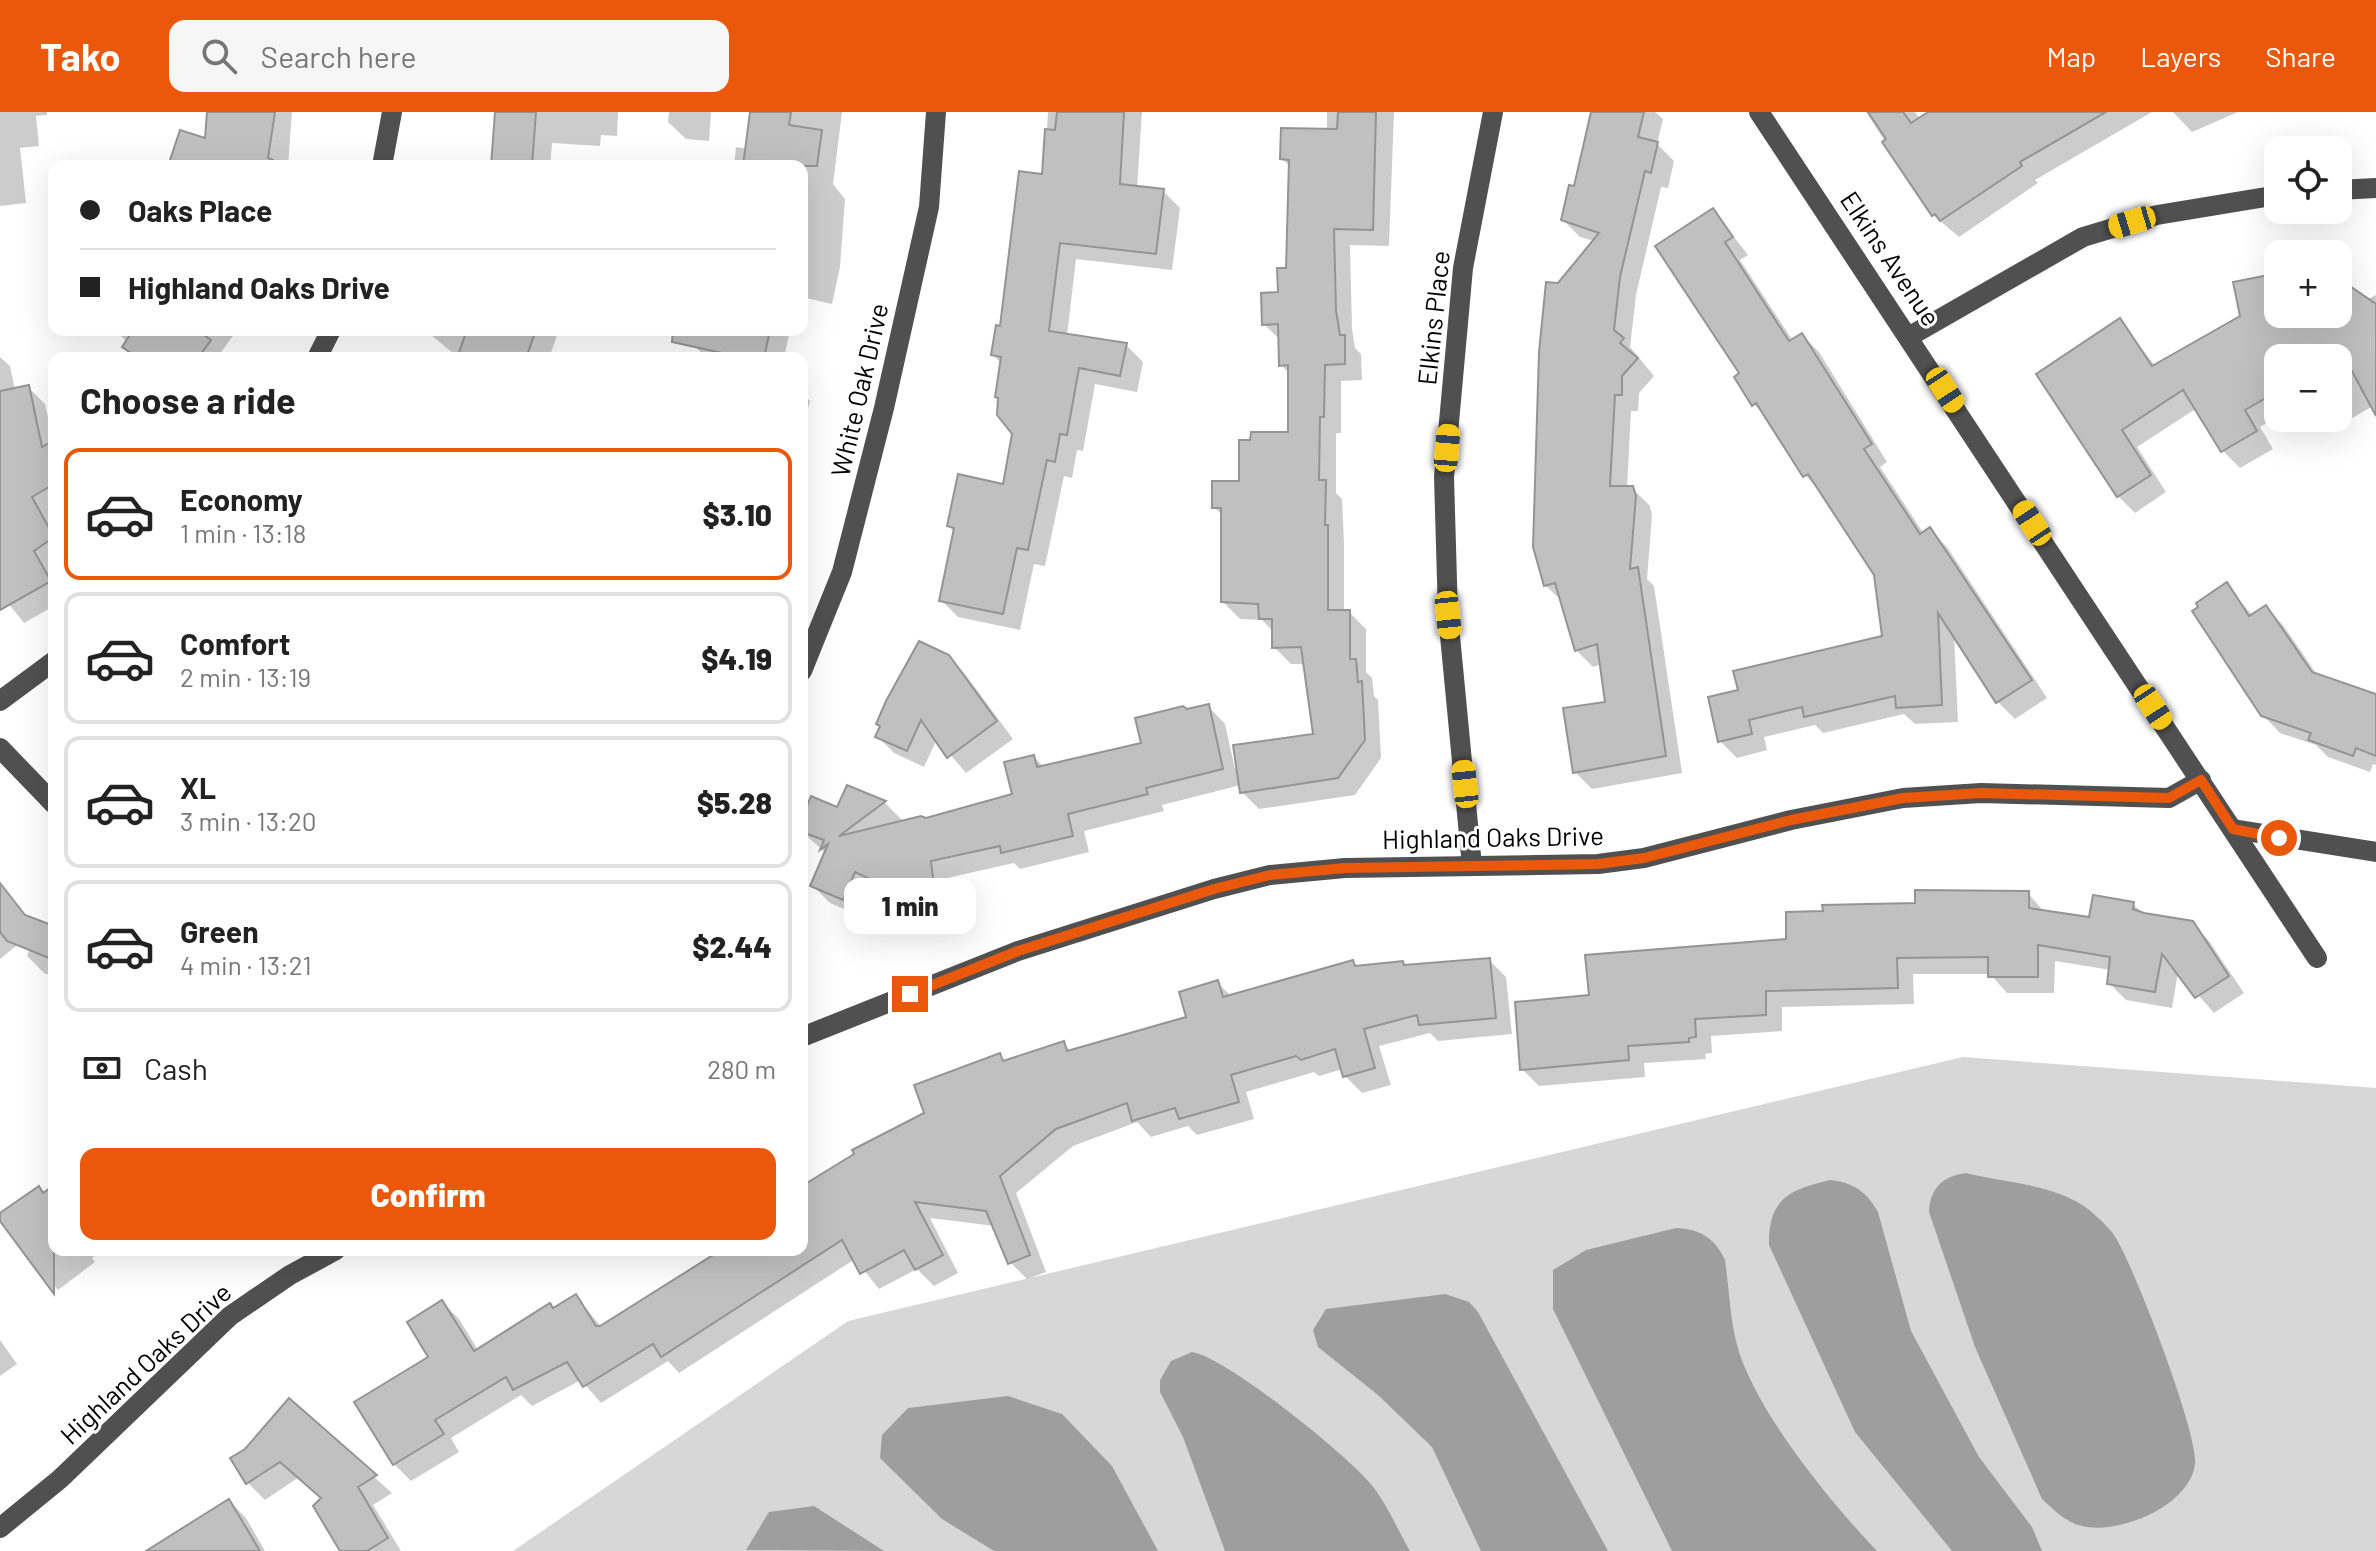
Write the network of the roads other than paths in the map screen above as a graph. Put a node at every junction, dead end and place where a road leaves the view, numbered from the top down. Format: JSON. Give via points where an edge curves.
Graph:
{"nodes":[{"id":1,"x":392,"y":112,"type":"edge"},
{"id":2,"x":936,"y":112,"type":"edge"},
{"id":3,"x":1493,"y":112,"type":"edge"},
{"id":4,"x":1759,"y":112,"type":"edge"},
{"id":5,"x":383,"y":160,"type":"edge"},
{"id":6,"x":2376,"y":188,"type":"edge"},
{"id":7,"x":2352,"y":189,"type":"edge"},
{"id":8,"x":2264,"y":197,"type":"edge"},
{"id":9,"x":1910,"y":336,"type":"junction"},
{"id":10,"x":808,"y":656,"type":"edge"},
{"id":11,"x":48,"y":665,"type":"edge"},
{"id":12,"x":0,"y":701,"type":"edge"},
{"id":13,"x":0,"y":748,"type":"edge"},
{"id":14,"x":2201,"y":780,"type":"junction"},
{"id":15,"x":48,"y":798,"type":"edge"},
{"id":16,"x":2233,"y":829,"type":"junction"},
{"id":17,"x":2376,"y":852,"type":"edge"},
{"id":18,"x":1472,"y":866,"type":"junction"},
{"id":19,"x":2317,"y":958,"type":"dead end"},
{"id":20,"x":808,"y":1035,"type":"edge"},
{"id":21,"x":325,"y":1256,"type":"edge"},
{"id":22,"x":0,"y":1528,"type":"edge"}],
"edges":[{"from":1,"to":5,"type":"street"},
{"from":2,"to":10,"type":"street","name":"White Oak Drive","via":[[929,207],[884,408],[842,572]]},
{"from":3,"to":18,"type":"street","name":"Elkins Place","via":[[1463,268],[1444,477],[1448,615]]},
{"from":4,"to":9,"type":"street","name":"Elkins Avenue"},
{"from":6,"to":7,"type":"street"},
{"from":8,"to":9,"type":"street","via":[[2157,215],[2083,237]]},
{"from":9,"to":14,"type":"street","name":"Elkins Avenue"},
{"from":11,"to":12,"type":"street"},
{"from":13,"to":15,"type":"street"},
{"from":14,"to":16,"type":"street","name":"Elkins Avenue"},
{"from":14,"to":18,"type":"street","name":"Highland Oaks Drive","via":[[2169,798],[1981,793],[1903,798],[1644,858],[1561,867]]},
{"from":16,"to":17,"type":"street"},
{"from":16,"to":19,"type":"street","name":"Elkins Avenue"},
{"from":18,"to":20,"type":"street","name":"Highland Oaks Drive","via":[[1270,875],[1214,889],[1018,951]]},
{"from":21,"to":22,"type":"street","name":"Highland Oaks Drive","via":[[230,1316],[60,1479]]}]}
